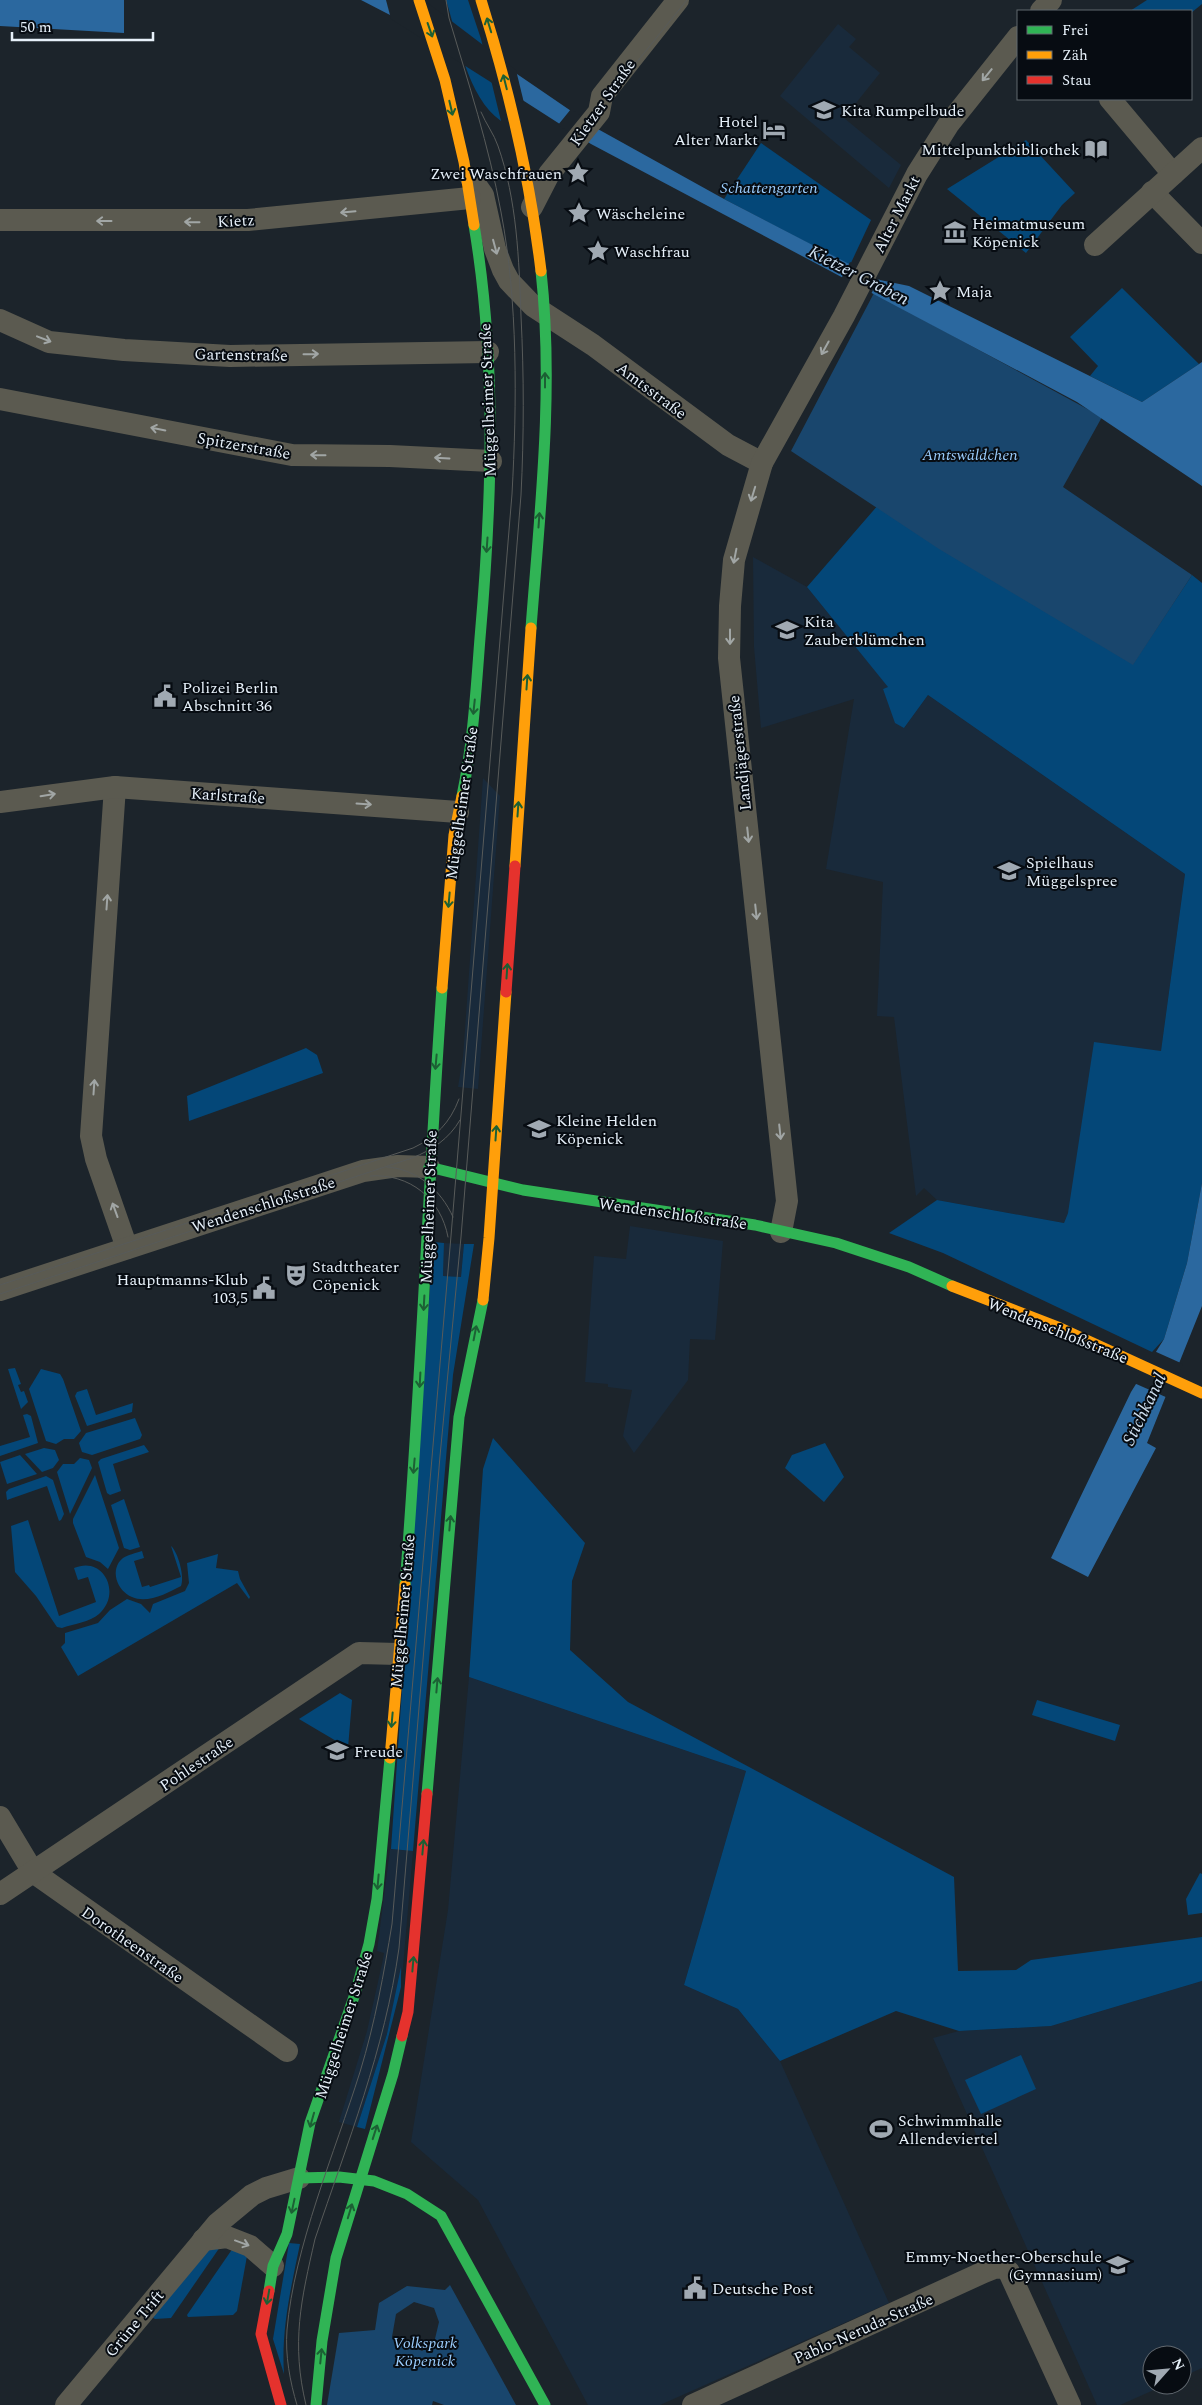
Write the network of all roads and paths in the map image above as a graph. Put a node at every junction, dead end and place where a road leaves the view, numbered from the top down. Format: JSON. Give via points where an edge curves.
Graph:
{"nodes":[{"id":1,"x":419,"y":0,"type":"edge"},
{"id":2,"x":481,"y":0,"type":"edge"},
{"id":3,"x":678,"y":0,"type":"edge"},
{"id":4,"x":1051,"y":0,"type":"edge"},
{"id":5,"x":1042,"y":10,"type":"edge"},
{"id":6,"x":1017,"y":38,"type":"edge"},
{"id":7,"x":1111,"y":100,"type":"edge"},
{"id":8,"x":1202,"y":148,"type":"edge"},
{"id":9,"x":465,"y":170,"type":"junction"},
{"id":10,"x":1173,"y":174,"type":"junction"},
{"id":11,"x":1152,"y":192,"type":"junction"},
{"id":12,"x":470,"y":198,"type":"junction"},
{"id":13,"x":532,"y":206,"type":"junction"},
{"id":14,"x":0,"y":220,"type":"edge"},
{"id":15,"x":1102,"y":238,"type":"dead end"},
{"id":16,"x":1202,"y":243,"type":"edge"},
{"id":17,"x":852,"y":300,"type":"joint"},
{"id":18,"x":544,"y":315,"type":"junction"},
{"id":19,"x":0,"y":320,"type":"edge"},
{"id":20,"x":488,"y":352,"type":"junction"},
{"id":21,"x":0,"y":400,"type":"edge"},
{"id":22,"x":490,"y":461,"type":"junction"},
{"id":23,"x":762,"y":463,"type":"junction"},
{"id":24,"x":115,"y":787,"type":"junction"},
{"id":25,"x":0,"y":802,"type":"edge"},
{"id":26,"x":458,"y":812,"type":"junction"},
{"id":27,"x":430,"y":1167,"type":"junction"},
{"id":28,"x":492,"y":1182,"type":"junction"},
{"id":29,"x":781,"y":1232,"type":"junction"},
{"id":30,"x":127,"y":1248,"type":"junction"},
{"id":31,"x":0,"y":1290,"type":"edge"},
{"id":32,"x":1202,"y":1393,"type":"edge"},
{"id":33,"x":398,"y":1654,"type":"junction"},
{"id":34,"x":0,"y":1817,"type":"edge"},
{"id":35,"x":33,"y":1872,"type":"junction"},
{"id":36,"x":0,"y":1894,"type":"edge"},
{"id":37,"x":287,"y":2052,"type":"dead end"},
{"id":38,"x":298,"y":2178,"type":"junction"},
{"id":39,"x":360,"y":2178,"type":"junction"},
{"id":40,"x":203,"y":2240,"type":"junction"},
{"id":41,"x":273,"y":2266,"type":"junction"},
{"id":42,"x":66,"y":2405,"type":"edge"},
{"id":43,"x":281,"y":2405,"type":"edge"},
{"id":44,"x":316,"y":2405,"type":"edge"},
{"id":45,"x":546,"y":2405,"type":"edge"},
{"id":46,"x":693,"y":2405,"type":"edge"},
{"id":47,"x":1070,"y":2405,"type":"edge"}],
"edges":[{"from":1,"to":9,"type":"main road","name":"Müggelheimer Straße","one_way":true,"via":[[440,60]]},
{"from":13,"to":2,"type":"main road","one_way":true,"via":[[513,115]]},
{"from":3,"to":13,"type":"street","name":"Kietzer Straße","via":[[602,95],[599,112],[549,174]]},
{"from":4,"to":5,"type":"street"},
{"from":6,"to":17,"type":"street","name":"Alter Markt","one_way":true,"via":[[948,125],[917,174]]},
{"from":7,"to":10,"type":"street"},
{"from":8,"to":10,"type":"street"},
{"from":9,"to":12,"type":"main road","name":"Müggelheimer Straße"},
{"from":9,"to":18,"type":"street","name":"Müggelheimer Straße","one_way":true,"via":[[483,195],[502,270]]},
{"from":10,"to":11,"type":"street"},
{"from":11,"to":15,"type":"street"},
{"from":11,"to":16,"type":"street"},
{"from":12,"to":14,"type":"street","name":"Kietz","one_way":true,"via":[[225,222]]},
{"from":12,"to":20,"type":"main road","name":"Müggelheimer Straße"},
{"from":13,"to":18,"type":"main road"},
{"from":17,"to":23,"type":"street","name":"Landjägerstraße","one_way":true},
{"from":18,"to":23,"type":"street","name":"Amtsstraße","via":[[592,345],[728,446]]},
{"from":28,"to":18,"type":"main road","one_way":true,"via":[[543,460]]},
{"from":19,"to":20,"type":"street","name":"Gartenstraße","one_way":true,"via":[[49,342],[124,350],[230,356]]},
{"from":20,"to":22,"type":"main road","name":"Müggelheimer Straße"},
{"from":22,"to":21,"type":"street","name":"Spitzerstraße","one_way":true,"via":[[292,455]]},
{"from":22,"to":26,"type":"main road","name":"Müggelheimer Straße","one_way":true,"via":[[479,658]]},
{"from":23,"to":29,"type":"street","name":"Landjägerstraße","one_way":true,"via":[[734,560],[729,658],[787,1201]]},
{"from":25,"to":24,"type":"street","name":"Karlstraße","one_way":true},
{"from":24,"to":26,"type":"street","name":"Karlstraße","one_way":true},
{"from":30,"to":24,"type":"street","one_way":true,"via":[[91,1136]]},
{"from":26,"to":27,"type":"main road","name":"Müggelheimer Straße","one_way":true,"via":[[435,1071]]},
{"from":27,"to":28,"type":"main road","name":"Wendenschloßstraße"},
{"from":27,"to":30,"type":"street","name":"Wendenschloßstraße","via":[[398,1166],[363,1171]]},
{"from":27,"to":33,"type":"main road","name":"Müggelheimer Straße","one_way":true,"via":[[418,1417]]},
{"from":28,"to":29,"type":"main road","name":"Wendenschloßstraße","via":[[594,1202],[755,1224]]},
{"from":39,"to":28,"type":"main road","one_way":true,"via":[[393,2074],[408,2012],[459,1417],[482,1298]]},
{"from":29,"to":32,"type":"main road","name":"Wendenschloßstraße","via":[[866,1252],[1060,1328]]},
{"from":30,"to":31,"type":"street","name":"Wendenschloßstraße"},
{"from":33,"to":35,"type":"street","name":"Pohlestraße","via":[[359,1654]]},
{"from":33,"to":38,"type":"main road","name":"Müggelheimer Straße","one_way":true,"via":[[374,1921],[356,1991],[310,2123]]},
{"from":34,"to":35,"type":"street","name":"Dorotheenstraße"},
{"from":35,"to":36,"type":"street","name":"Pohlestraße"},
{"from":35,"to":37,"type":"street","name":"Dorotheenstraße"},
{"from":38,"to":39,"type":"main road"},
{"from":38,"to":40,"type":"street","name":"Grüne Trift","via":[[252,2195]]},
{"from":38,"to":41,"type":"main road","name":"Müggelheimer Straße","one_way":true,"via":[[287,2234]]},
{"from":44,"to":39,"type":"main road","one_way":true,"via":[[322,2341],[340,2244]]},
{"from":39,"to":45,"type":"main road","via":[[403,2190],[441,2216]]},
{"from":40,"to":41,"type":"street","one_way":true,"via":[[227,2237],[250,2246]]},
{"from":40,"to":42,"type":"street","name":"Grüne Trift"},
{"from":41,"to":43,"type":"main road","name":"Müggelheimer Straße","one_way":true,"via":[[261,2334]]},
{"from":46,"to":47,"type":"street","name":"Pablo-Neruda-Straße","via":[[984,2272],[1003,2267],[1009,2272]]}]}
